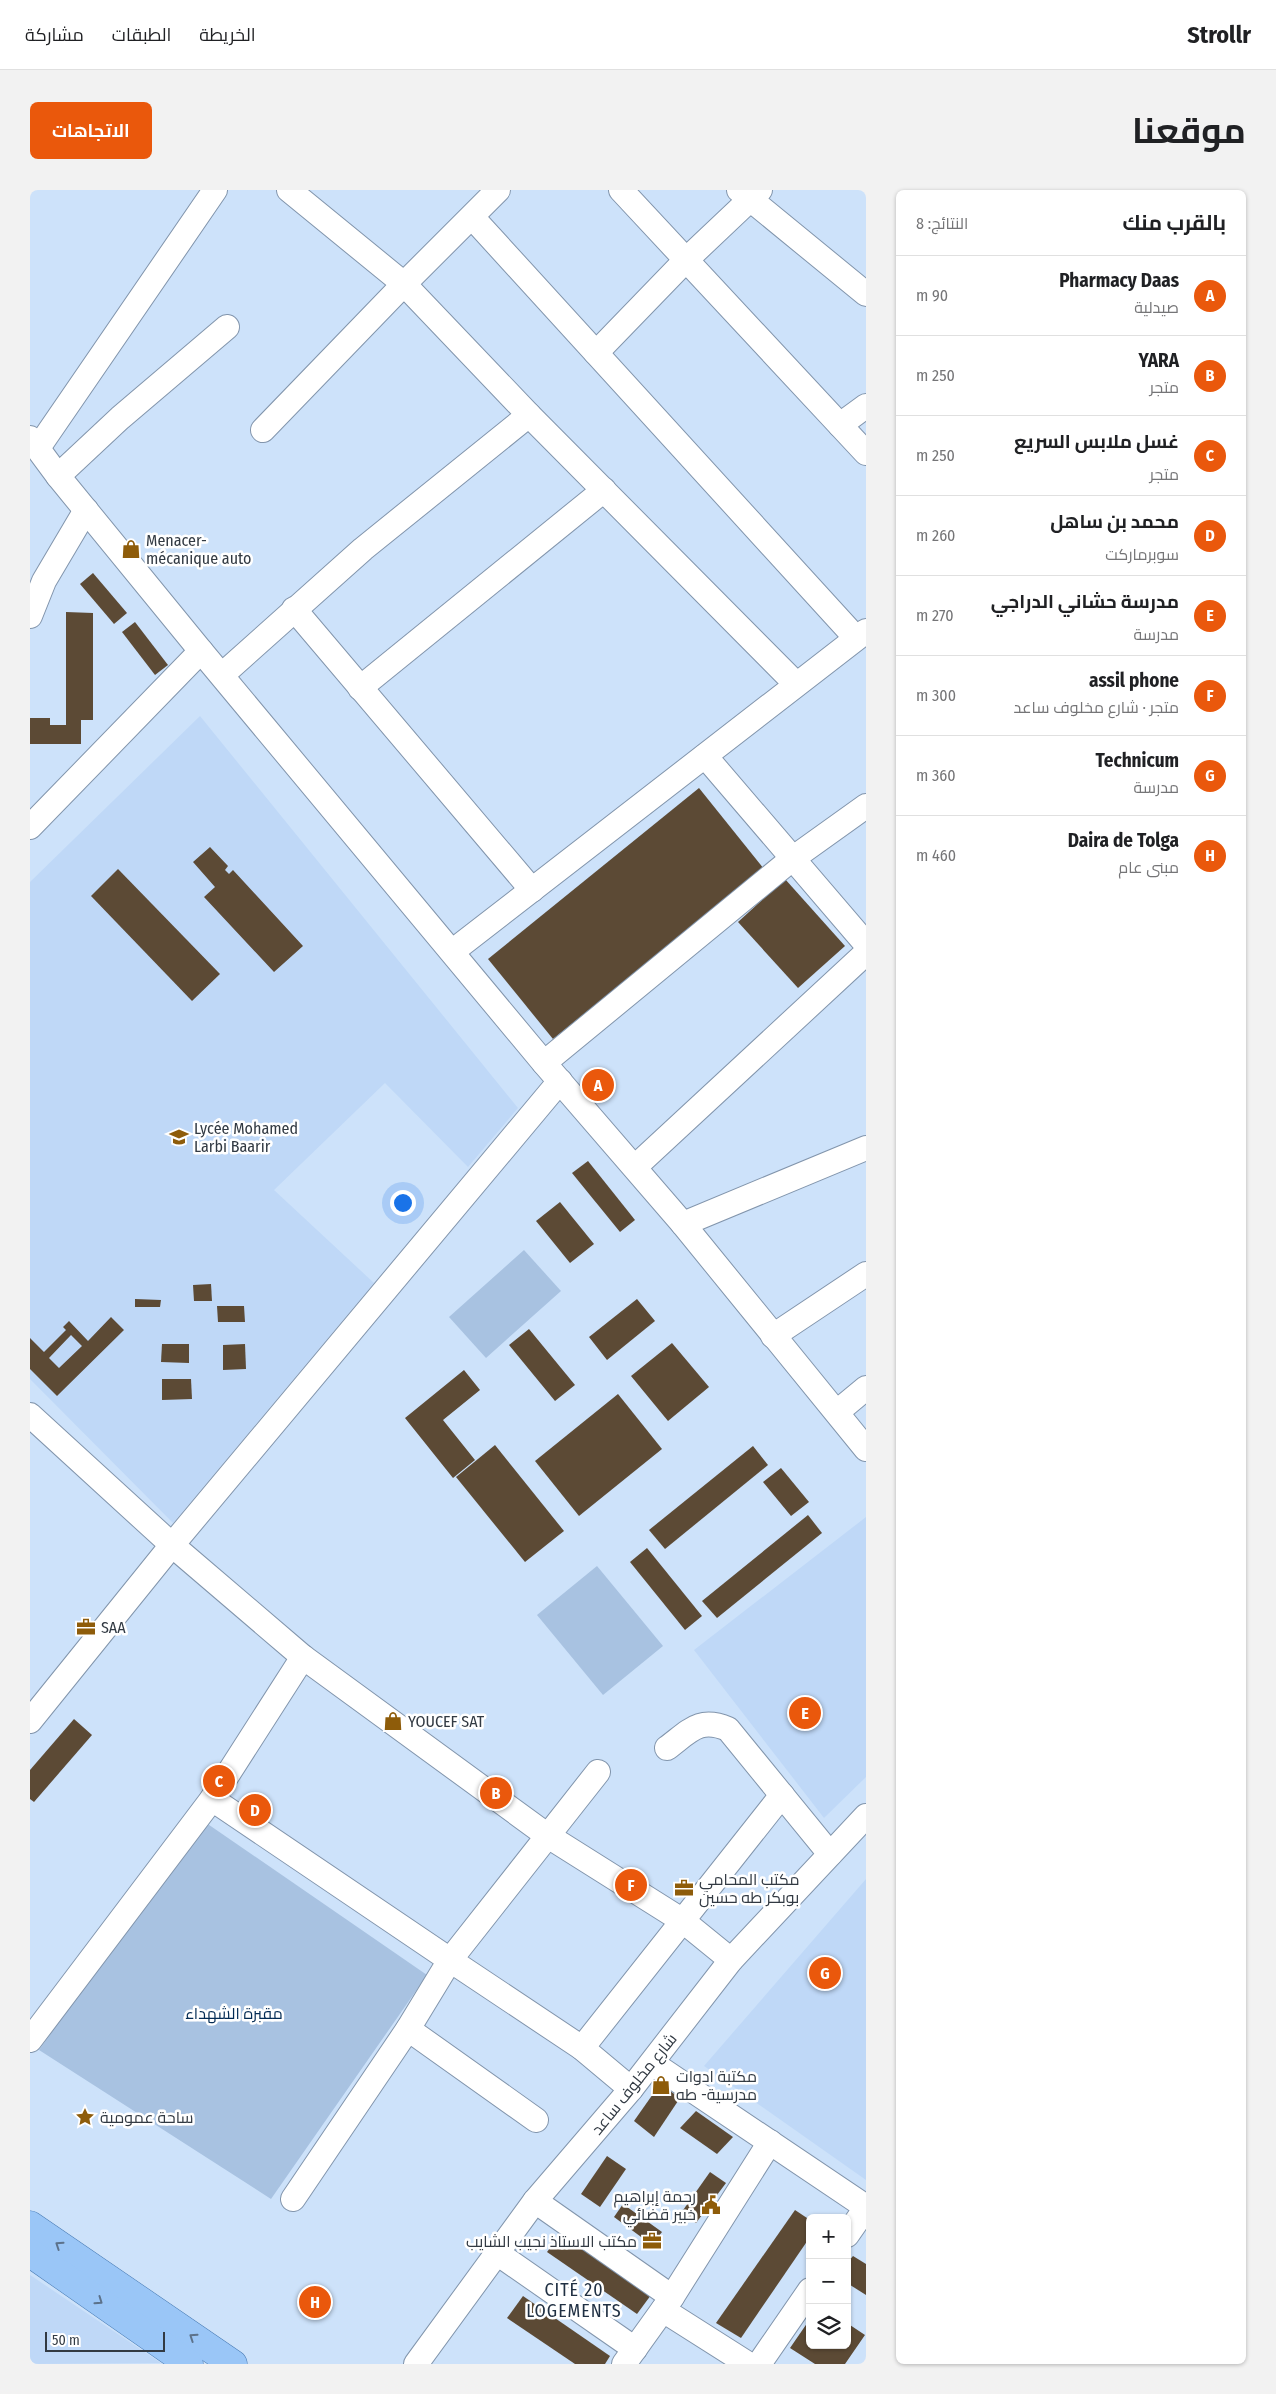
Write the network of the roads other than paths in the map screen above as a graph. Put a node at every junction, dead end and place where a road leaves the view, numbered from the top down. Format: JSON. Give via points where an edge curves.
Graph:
{"nodes":[{"id":1,"x":215,"y":190,"type":"edge"},
{"id":2,"x":289,"y":190,"type":"edge"},
{"id":3,"x":498,"y":190,"type":"edge"},
{"id":4,"x":621,"y":190,"type":"edge"},
{"id":5,"x":750,"y":193,"type":"edge"},
{"id":6,"x":472,"y":217,"type":"junction"},
{"id":7,"x":686,"y":260,"type":"junction"},
{"id":8,"x":404,"y":284,"type":"junction"},
{"id":9,"x":866,"y":294,"type":"edge"},
{"id":10,"x":228,"y":327,"type":"dead end"},
{"id":11,"x":596,"y":353,"type":"junction"},
{"id":12,"x":866,"y":406,"type":"edge"},
{"id":13,"x":529,"y":415,"type":"junction"},
{"id":14,"x":840,"y":425,"type":"junction"},
{"id":15,"x":263,"y":430,"type":"dead end"},
{"id":16,"x":34,"y":443,"type":"edge"},
{"id":17,"x":866,"y":453,"type":"edge"},
{"id":18,"x":58,"y":476,"type":"junction"},
{"id":19,"x":604,"y":490,"type":"junction"},
{"id":20,"x":86,"y":510,"type":"junction"},
{"id":21,"x":294,"y":609,"type":"junction"},
{"id":22,"x":30,"y":616,"type":"edge"},
{"id":23,"x":861,"y":635,"type":"edge"},
{"id":24,"x":201,"y":651,"type":"junction"},
{"id":25,"x":222,"y":675,"type":"junction"},
{"id":26,"x":796,"y":684,"type":"junction"},
{"id":27,"x":360,"y":688,"type":"junction"},
{"id":28,"x":705,"y":756,"type":"junction"},
{"id":29,"x":866,"y":806,"type":"edge"},
{"id":30,"x":30,"y":827,"type":"edge"},
{"id":31,"x":792,"y":859,"type":"junction"},
{"id":32,"x":532,"y":890,"type":"junction"},
{"id":33,"x":866,"y":944,"type":"edge"},
{"id":34,"x":453,"y":951,"type":"junction"},
{"id":35,"x":866,"y":953,"type":"edge"},
{"id":36,"x":544,"y":1063,"type":"junction"},
{"id":37,"x":560,"y":1081,"type":"junction"},
{"id":38,"x":866,"y":1148,"type":"edge"},
{"id":39,"x":635,"y":1167,"type":"junction"},
{"id":40,"x":683,"y":1224,"type":"junction"},
{"id":41,"x":866,"y":1274,"type":"edge"},
{"id":42,"x":773,"y":1336,"type":"junction"},
{"id":43,"x":866,"y":1388,"type":"edge"},
{"id":44,"x":837,"y":1412,"type":"junction"},
{"id":45,"x":30,"y":1416,"type":"edge"},
{"id":46,"x":866,"y":1449,"type":"edge"},
{"id":47,"x":172,"y":1545,"type":"junction"},
{"id":48,"x":303,"y":1657,"type":"junction"},
{"id":49,"x":30,"y":1721,"type":"edge"},
{"id":50,"x":667,"y":1748,"type":"dead end"},
{"id":51,"x":598,"y":1772,"type":"dead end"},
{"id":52,"x":782,"y":1795,"type":"junction"},
{"id":53,"x":212,"y":1799,"type":"junction"},
{"id":54,"x":866,"y":1816,"type":"edge"},
{"id":55,"x":548,"y":1836,"type":"junction"},
{"id":56,"x":830,"y":1854,"type":"junction"},
{"id":57,"x":683,"y":1921,"type":"junction"},
{"id":58,"x":450,"y":1960,"type":"junction"},
{"id":59,"x":731,"y":1960,"type":"junction"},
{"id":60,"x":408,"y":2029,"type":"junction"},
{"id":61,"x":30,"y":2040,"type":"edge"},
{"id":62,"x":582,"y":2048,"type":"junction"},
{"id":63,"x":652,"y":2063,"type":"junction"},
{"id":64,"x":631,"y":2088,"type":"junction"},
{"id":65,"x":536,"y":2120,"type":"dead end"},
{"id":66,"x":770,"y":2142,"type":"junction"},
{"id":67,"x":293,"y":2199,"type":"dead end"},
{"id":68,"x":535,"y":2201,"type":"junction"},
{"id":69,"x":866,"y":2207,"type":"edge"},
{"id":70,"x":30,"y":2226,"type":"edge"},
{"id":71,"x":851,"y":2229,"type":"edge"},
{"id":72,"x":30,"y":2253,"type":"edge"},
{"id":73,"x":497,"y":2253,"type":"junction"},
{"id":74,"x":806,"y":2296,"type":"edge"},
{"id":75,"x":668,"y":2304,"type":"junction"},
{"id":76,"x":630,"y":2356,"type":"edge"},
{"id":77,"x":179,"y":2361,"type":"edge"},
{"id":78,"x":233,"y":2364,"type":"edge"},
{"id":79,"x":416,"y":2364,"type":"edge"},
{"id":80,"x":748,"y":2364,"type":"edge"},
{"id":81,"x":759,"y":2364,"type":"edge"}],
"edges":[{"from":1,"to":16,"type":"street"},
{"from":2,"to":8,"type":"street"},
{"from":3,"to":6,"type":"street"},
{"from":4,"to":7,"type":"street"},
{"from":5,"to":7,"type":"street"},
{"from":5,"to":9,"type":"street"},
{"from":6,"to":8,"type":"street"},
{"from":6,"to":11,"type":"street"},
{"from":7,"to":11,"type":"street"},
{"from":7,"to":14,"type":"street"},
{"from":8,"to":13,"type":"street"},
{"from":8,"to":15,"type":"street"},
{"from":10,"to":18,"type":"street","via":[[120,418]]},
{"from":11,"to":23,"type":"street"},
{"from":12,"to":14,"type":"street"},
{"from":13,"to":19,"type":"street"},
{"from":13,"to":21,"type":"street"},
{"from":14,"to":17,"type":"street"},
{"from":16,"to":18,"type":"street"},
{"from":18,"to":20,"type":"street"},
{"from":19,"to":26,"type":"street"},
{"from":19,"to":27,"type":"street"},
{"from":20,"to":22,"type":"street","via":[[44,581]]},
{"from":20,"to":24,"type":"street"},
{"from":21,"to":25,"type":"street"},
{"from":21,"to":27,"type":"street"},
{"from":23,"to":26,"type":"street"},
{"from":24,"to":25,"type":"street"},
{"from":24,"to":30,"type":"street"},
{"from":25,"to":34,"type":"street"},
{"from":26,"to":28,"type":"street"},
{"from":27,"to":32,"type":"street"},
{"from":28,"to":31,"type":"street"},
{"from":28,"to":32,"type":"street"},
{"from":29,"to":31,"type":"street"},
{"from":31,"to":33,"type":"street"},
{"from":31,"to":36,"type":"street"},
{"from":32,"to":34,"type":"street"},
{"from":34,"to":36,"type":"street"},
{"from":35,"to":39,"type":"street"},
{"from":36,"to":37,"type":"street"},
{"from":37,"to":39,"type":"street"},
{"from":37,"to":47,"type":"street"},
{"from":38,"to":40,"type":"street"},
{"from":39,"to":40,"type":"street"},
{"from":40,"to":42,"type":"street"},
{"from":41,"to":42,"type":"street"},
{"from":42,"to":44,"type":"street"},
{"from":43,"to":44,"type":"street"},
{"from":44,"to":46,"type":"street"},
{"from":45,"to":47,"type":"street"},
{"from":47,"to":48,"type":"street"},
{"from":47,"to":49,"type":"street"},
{"from":48,"to":53,"type":"street"},
{"from":48,"to":55,"type":"street"},
{"from":50,"to":52,"type":"street","via":[[699,1724],[714,1723],[728,1729]]},
{"from":51,"to":55,"type":"street"},
{"from":52,"to":56,"type":"street"},
{"from":52,"to":57,"type":"street"},
{"from":53,"to":58,"type":"street"},
{"from":53,"to":61,"type":"street"},
{"from":54,"to":56,"type":"street","name":"شارع مخلوف ساعد"},
{"from":55,"to":57,"type":"street"},
{"from":55,"to":58,"type":"street"},
{"from":56,"to":59,"type":"street","name":"شارع مخلوف ساعد"},
{"from":57,"to":59,"type":"street"},
{"from":57,"to":62,"type":"street"},
{"from":58,"to":60,"type":"street"},
{"from":58,"to":62,"type":"street"},
{"from":59,"to":63,"type":"street","name":"شارع مخلوف ساعد"},
{"from":60,"to":65,"type":"street"},
{"from":60,"to":67,"type":"street"},
{"from":62,"to":64,"type":"street"},
{"from":63,"to":64,"type":"street","name":"شارع مخلوف ساعد"},
{"from":63,"to":66,"type":"street"},
{"from":64,"to":68,"type":"street","name":"شارع مخلوف ساعد"},
{"from":66,"to":69,"type":"street"},
{"from":66,"to":75,"type":"street"},
{"from":68,"to":73,"type":"street","name":"شارع مخلوف ساعد"},
{"from":68,"to":75,"type":"street"},
{"from":69,"to":71,"type":"street"},
{"from":78,"to":70,"type":"main road","one_way":true},
{"from":72,"to":77,"type":"main road","one_way":true},
{"from":73,"to":76,"type":"street"},
{"from":73,"to":79,"type":"street","name":"شارع مخلوف ساعد"},
{"from":74,"to":81,"type":"street"},
{"from":75,"to":76,"type":"street"},
{"from":75,"to":80,"type":"street"}]}
